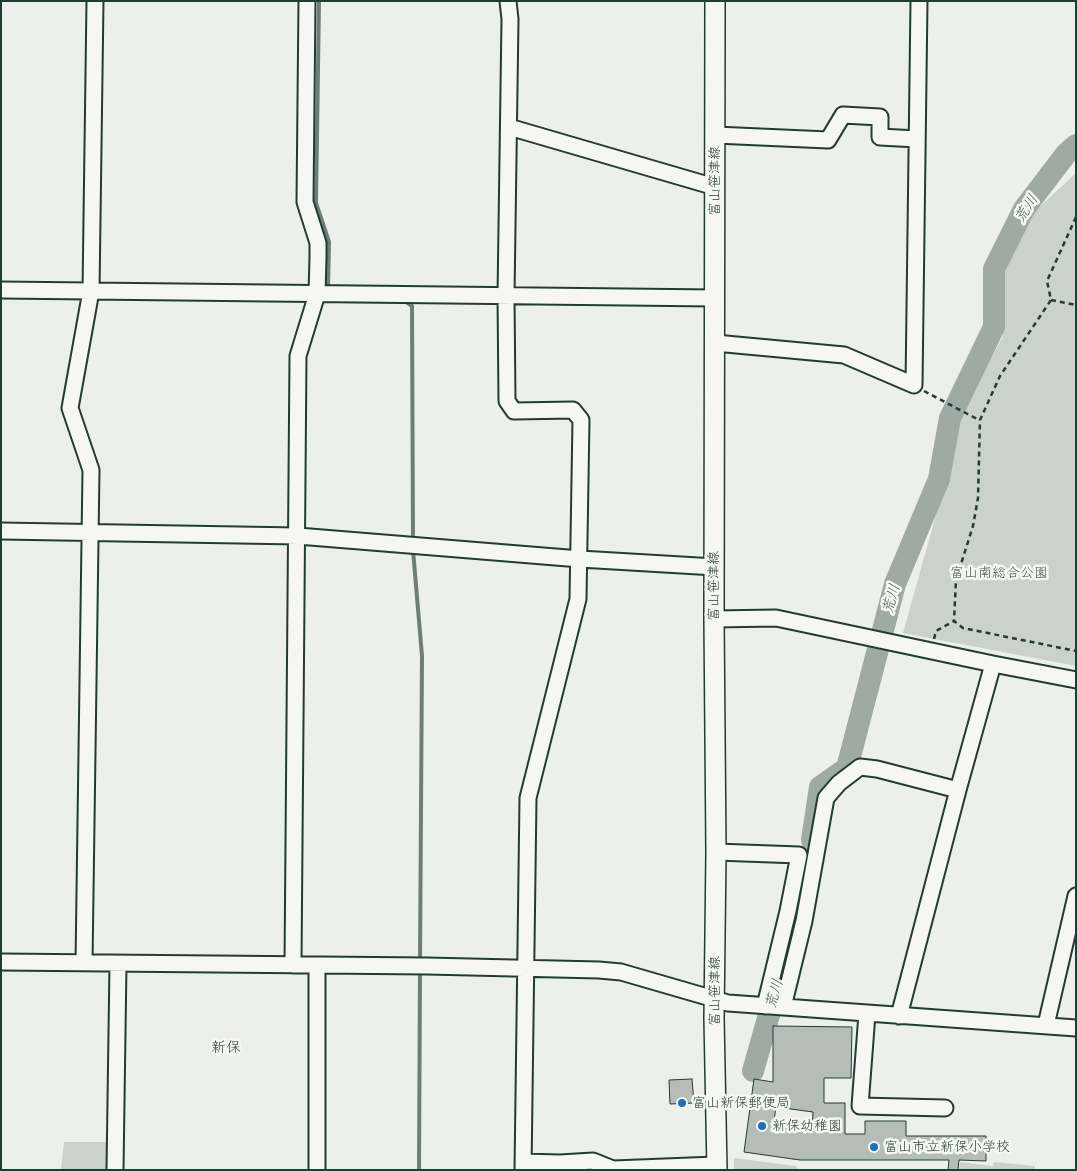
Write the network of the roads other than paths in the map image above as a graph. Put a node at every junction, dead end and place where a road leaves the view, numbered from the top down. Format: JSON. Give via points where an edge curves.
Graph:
{"nodes":[{"id":1,"x":95,"y":1,"type":"edge"},
{"id":2,"x":307,"y":1,"type":"edge"},
{"id":3,"x":508,"y":1,"type":"edge"},
{"id":4,"x":715,"y":1,"type":"edge"},
{"id":5,"x":919,"y":1,"type":"edge"},
{"id":6,"x":509,"y":127,"type":"junction"},
{"id":7,"x":715,"y":134,"type":"junction"},
{"id":8,"x":918,"y":139,"type":"junction"},
{"id":9,"x":715,"y":187,"type":"junction"},
{"id":10,"x":1,"y":290,"type":"edge"},
{"id":11,"x":91,"y":290,"type":"junction"},
{"id":12,"x":325,"y":294,"type":"junction"},
{"id":13,"x":506,"y":296,"type":"junction"},
{"id":14,"x":715,"y":298,"type":"junction"},
{"id":15,"x":715,"y":343,"type":"junction"},
{"id":16,"x":1,"y":531,"type":"edge"},
{"id":17,"x":89,"y":531,"type":"junction"},
{"id":18,"x":298,"y":536,"type":"junction"},
{"id":19,"x":580,"y":559,"type":"junction"},
{"id":20,"x":714,"y":567,"type":"junction"},
{"id":21,"x":714,"y":619,"type":"junction"},
{"id":22,"x":993,"y":664,"type":"junction"},
{"id":23,"x":1076,"y":680,"type":"edge"},
{"id":24,"x":958,"y":790,"type":"junction"},
{"id":25,"x":716,"y":852,"type":"junction"},
{"id":26,"x":1076,"y":896,"type":"edge"},
{"id":27,"x":1,"y":962,"type":"edge"},
{"id":28,"x":84,"y":964,"type":"junction"},
{"id":29,"x":118,"y":964,"type":"junction"},
{"id":30,"x":293,"y":965,"type":"junction"},
{"id":31,"x":317,"y":965,"type":"junction"},
{"id":32,"x":525,"y":968,"type":"junction"},
{"id":33,"x":714,"y":1000,"type":"junction"},
{"id":34,"x":765,"y":1006,"type":"junction"},
{"id":35,"x":783,"y":1007,"type":"junction"},
{"id":36,"x":867,"y":1014,"type":"junction"},
{"id":37,"x":899,"y":1016,"type":"junction"},
{"id":38,"x":1046,"y":1025,"type":"junction"},
{"id":39,"x":1076,"y":1028,"type":"edge"},
{"id":40,"x":945,"y":1108,"type":"dead end"},
{"id":41,"x":523,"y":1166,"type":"edge"},
{"id":42,"x":717,"y":1167,"type":"edge"},
{"id":43,"x":115,"y":1170,"type":"edge"},
{"id":44,"x":317,"y":1170,"type":"edge"}],
"edges":[{"from":1,"to":11,"type":"street"},
{"from":2,"to":12,"type":"street","via":[[306,202],[318,243]]},
{"from":3,"to":6,"type":"street"},
{"from":4,"to":7,"type":"main road","name":"富山笹津線"},
{"from":5,"to":8,"type":"street"},
{"from":6,"to":9,"type":"street"},
{"from":6,"to":13,"type":"street"},
{"from":7,"to":8,"type":"street","via":[[828,140],[843,115],[880,117],[880,137]]},
{"from":7,"to":9,"type":"main road","name":"富山笹津線"},
{"from":8,"to":15,"type":"street","via":[[914,386],[844,354]]},
{"from":9,"to":14,"type":"main road","name":"富山笹津線"},
{"from":10,"to":11,"type":"street"},
{"from":11,"to":12,"type":"street"},
{"from":11,"to":17,"type":"street","via":[[70,408],[91,470]]},
{"from":12,"to":13,"type":"street"},
{"from":12,"to":18,"type":"street","via":[[298,356]]},
{"from":13,"to":14,"type":"street"},
{"from":13,"to":19,"type":"street","via":[[507,400],[514,410],[573,410],[582,420]]},
{"from":14,"to":15,"type":"main road","name":"富山笹津線"},
{"from":15,"to":20,"type":"main road","name":"富山笹津線"},
{"from":16,"to":17,"type":"street"},
{"from":17,"to":18,"type":"street"},
{"from":17,"to":28,"type":"street"},
{"from":18,"to":19,"type":"street"},
{"from":18,"to":30,"type":"street"},
{"from":19,"to":20,"type":"street"},
{"from":19,"to":32,"type":"street","via":[[578,599],[528,798]]},
{"from":20,"to":21,"type":"main road","name":"富山笹津線"},
{"from":21,"to":22,"type":"street","via":[[776,618]]},
{"from":21,"to":25,"type":"main road","name":"富山笹津線"},
{"from":22,"to":23,"type":"street"},
{"from":22,"to":24,"type":"street"},
{"from":24,"to":35,"type":"street","via":[[860,767],[838,783],[826,798],[804,921]]},
{"from":24,"to":37,"type":"street"},
{"from":25,"to":33,"type":"main road","name":"富山笹津線"},
{"from":25,"to":34,"type":"street","via":[[799,854]]},
{"from":26,"to":38,"type":"street"},
{"from":27,"to":28,"type":"street"},
{"from":28,"to":29,"type":"street"},
{"from":29,"to":30,"type":"street"},
{"from":29,"to":43,"type":"street"},
{"from":30,"to":31,"type":"street"},
{"from":31,"to":32,"type":"street"},
{"from":31,"to":44,"type":"street"},
{"from":32,"to":33,"type":"street","via":[[621,972]]},
{"from":32,"to":41,"type":"street"},
{"from":33,"to":34,"type":"street"},
{"from":33,"to":42,"type":"main road","name":"富山笹津線"},
{"from":34,"to":35,"type":"street"},
{"from":35,"to":36,"type":"street"},
{"from":36,"to":37,"type":"street"},
{"from":36,"to":40,"type":"street","via":[[860,1106]]},
{"from":37,"to":38,"type":"street"},
{"from":38,"to":39,"type":"street"},
{"from":41,"to":42,"type":"street","via":[[593,1161],[613,1169]]}]}
